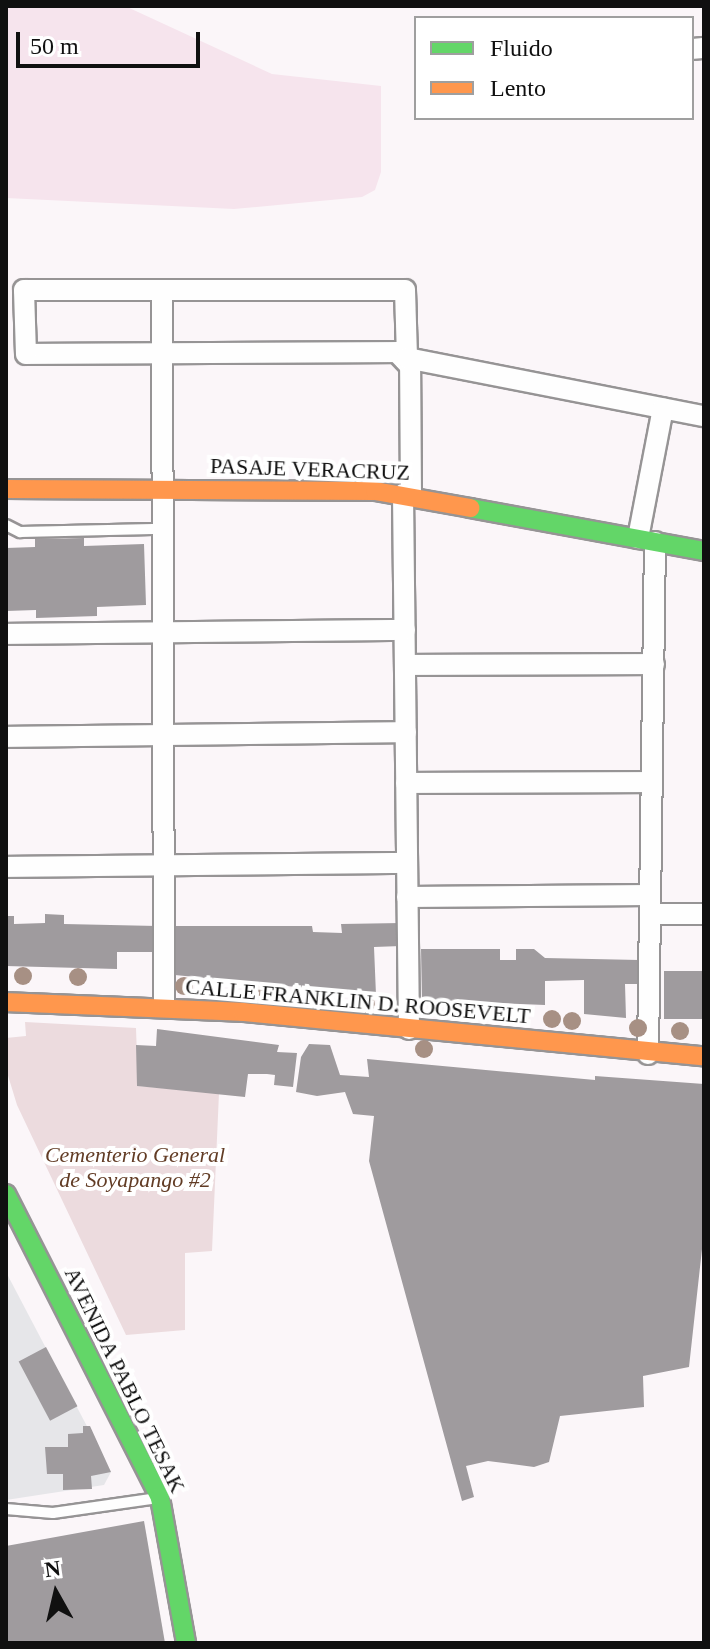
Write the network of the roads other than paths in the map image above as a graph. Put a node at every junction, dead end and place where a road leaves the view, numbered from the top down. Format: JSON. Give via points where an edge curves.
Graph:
{"nodes":[{"id":1,"x":162,"y":290,"type":"junction"},
{"id":2,"x":163,"y":353,"type":"junction"},
{"id":3,"x":407,"y":358,"type":"junction"},
{"id":4,"x":663,"y":408,"type":"junction"},
{"id":5,"x":704,"y":416,"type":"edge"},
{"id":6,"x":6,"y":489,"type":"edge"},
{"id":7,"x":161,"y":490,"type":"junction"},
{"id":8,"x":407,"y":494,"type":"junction"},
{"id":9,"x":6,"y":525,"type":"edge"},
{"id":10,"x":153,"y":529,"type":"dead end"},
{"id":11,"x":647,"y":540,"type":"junction"},
{"id":12,"x":704,"y":551,"type":"edge"},
{"id":13,"x":405,"y":630,"type":"junction"},
{"id":14,"x":162,"y":631,"type":"junction"},
{"id":15,"x":6,"y":634,"type":"edge"},
{"id":16,"x":654,"y":664,"type":"junction"},
{"id":17,"x":405,"y":665,"type":"junction"},
{"id":18,"x":406,"y":732,"type":"junction"},
{"id":19,"x":163,"y":735,"type":"junction"},
{"id":20,"x":6,"y":737,"type":"edge"},
{"id":21,"x":652,"y":782,"type":"junction"},
{"id":22,"x":406,"y":783,"type":"junction"},
{"id":23,"x":407,"y":863,"type":"junction"},
{"id":24,"x":163,"y":865,"type":"junction"},
{"id":25,"x":6,"y":867,"type":"edge"},
{"id":26,"x":407,"y":897,"type":"junction"},
{"id":27,"x":650,"y":904,"type":"junction"},
{"id":28,"x":704,"y":914,"type":"edge"},
{"id":29,"x":6,"y":1002,"type":"edge"},
{"id":30,"x":164,"y":1007,"type":"junction"},
{"id":31,"x":409,"y":1029,"type":"junction"},
{"id":32,"x":648,"y":1054,"type":"junction"},
{"id":33,"x":704,"y":1056,"type":"edge"},
{"id":34,"x":6,"y":1194,"type":"edge"},
{"id":35,"x":160,"y":1498,"type":"junction"},
{"id":36,"x":6,"y":1509,"type":"edge"},
{"id":37,"x":186,"y":1643,"type":"edge"}],
"edges":[{"from":1,"to":2,"type":"street"},
{"from":1,"to":2,"type":"street","via":[[24,290],[26,354]]},
{"from":1,"to":3,"type":"street","via":[[405,290]]},
{"from":2,"to":3,"type":"street","via":[[384,350]]},
{"from":2,"to":7,"type":"street"},
{"from":3,"to":4,"type":"street"},
{"from":3,"to":8,"type":"street"},
{"from":4,"to":5,"type":"street"},
{"from":4,"to":11,"type":"street"},
{"from":6,"to":7,"type":"street","name":"PASAJE VERACRUZ"},
{"from":7,"to":8,"type":"street","name":"PASAJE VERACRUZ"},
{"from":7,"to":14,"type":"street"},
{"from":8,"to":11,"type":"street","name":"PASAJE VERACRUZ"},
{"from":8,"to":13,"type":"street"},
{"from":9,"to":10,"type":"lane","via":[[20,532]]},
{"from":11,"to":12,"type":"street","name":"PASAJE VERACRUZ"},
{"from":11,"to":16,"type":"street"},
{"from":13,"to":14,"type":"street"},
{"from":13,"to":17,"type":"street"},
{"from":14,"to":15,"type":"street"},
{"from":14,"to":19,"type":"street"},
{"from":16,"to":17,"type":"street"},
{"from":16,"to":21,"type":"street"},
{"from":17,"to":18,"type":"street"},
{"from":18,"to":19,"type":"street"},
{"from":18,"to":22,"type":"street"},
{"from":19,"to":20,"type":"street"},
{"from":19,"to":24,"type":"street"},
{"from":21,"to":22,"type":"street"},
{"from":21,"to":27,"type":"street"},
{"from":22,"to":23,"type":"street"},
{"from":23,"to":24,"type":"street"},
{"from":23,"to":26,"type":"street"},
{"from":24,"to":25,"type":"street"},
{"from":24,"to":30,"type":"street"},
{"from":26,"to":27,"type":"street"},
{"from":26,"to":31,"type":"street"},
{"from":27,"to":28,"type":"street"},
{"from":27,"to":32,"type":"street"},
{"from":29,"to":30,"type":"street","name":"CALLE FRANKLIN D. ROOSEVELT"},
{"from":30,"to":31,"type":"street","name":"CALLE FRANKLIN D. ROOSEVELT"},
{"from":31,"to":32,"type":"street","name":"CALLE FRANKLIN D. ROOSEVELT"},
{"from":32,"to":33,"type":"street","name":"CALLE FRANKLIN D. ROOSEVELT"},
{"from":34,"to":35,"type":"street","name":"AVENIDA PABLO TESAK"},
{"from":35,"to":36,"type":"lane","via":[[53,1513]]},
{"from":35,"to":37,"type":"street","name":"AVENIDA PABLO TESAK"}]}
